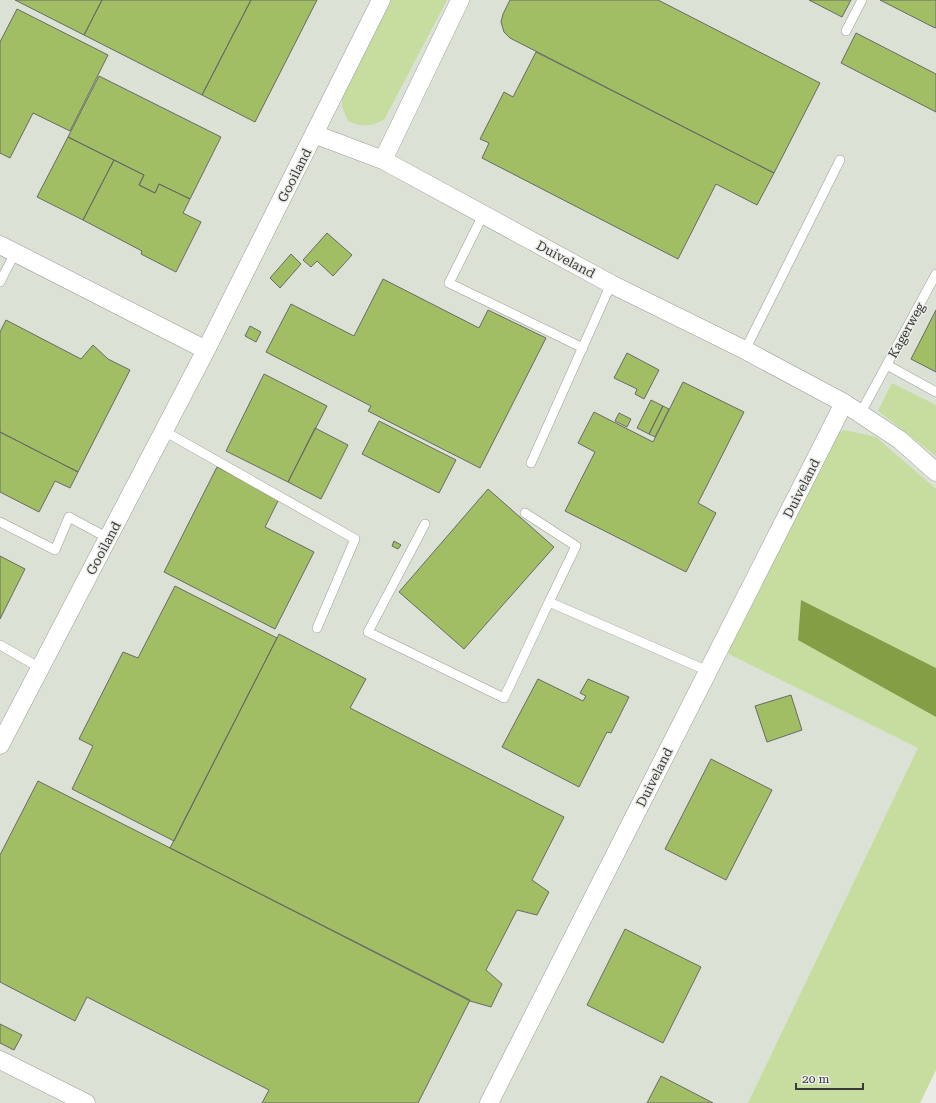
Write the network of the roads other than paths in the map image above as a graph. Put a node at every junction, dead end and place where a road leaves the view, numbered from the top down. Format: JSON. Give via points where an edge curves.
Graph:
{"nodes":[{"id":1,"x":381,"y":0,"type":"edge"},
{"id":2,"x":460,"y":0,"type":"edge"},
{"id":3,"x":862,"y":0,"type":"edge"},
{"id":4,"x":846,"y":31,"type":"dead end"},
{"id":5,"x":314,"y":134,"type":"junction"},
{"id":6,"x":383,"y":160,"type":"junction"},
{"id":7,"x":840,"y":160,"type":"dead end"},
{"id":8,"x":483,"y":215,"type":"junction"},
{"id":9,"x":8,"y":249,"type":"edge"},
{"id":10,"x":936,"y":274,"type":"edge"},
{"id":11,"x":0,"y":282,"type":"edge"},
{"id":12,"x":612,"y":284,"type":"junction"},
{"id":13,"x":583,"y":348,"type":"junction"},
{"id":14,"x":206,"y":350,"type":"junction"},
{"id":15,"x":745,"y":350,"type":"junction"},
{"id":16,"x":886,"y":365,"type":"junction"},
{"id":17,"x":936,"y":392,"type":"edge"},
{"id":18,"x":844,"y":403,"type":"junction"},
{"id":19,"x":860,"y":414,"type":"junction"},
{"id":20,"x":164,"y":431,"type":"junction"},
{"id":21,"x":531,"y":462,"type":"dead end"},
{"id":22,"x":936,"y":472,"type":"edge"},
{"id":23,"x":525,"y":513,"type":"dead end"},
{"id":24,"x":0,"y":522,"type":"edge"},
{"id":25,"x":425,"y":524,"type":"dead end"},
{"id":26,"x":108,"y":538,"type":"junction"},
{"id":27,"x":549,"y":602,"type":"junction"},
{"id":28,"x":317,"y":628,"type":"dead end"},
{"id":29,"x":0,"y":645,"type":"edge"},
{"id":30,"x":40,"y":668,"type":"junction"},
{"id":31,"x":708,"y":671,"type":"junction"},
{"id":32,"x":0,"y":745,"type":"edge"},
{"id":33,"x":0,"y":1060,"type":"edge"},
{"id":34,"x":86,"y":1103,"type":"edge"},
{"id":35,"x":489,"y":1103,"type":"edge"}],
"edges":[{"from":1,"to":5,"type":"street","name":"Gooiland"},
{"from":2,"to":6,"type":"street"},
{"from":3,"to":4,"type":"lane"},
{"from":5,"to":6,"type":"street","name":"Duiveland"},
{"from":5,"to":14,"type":"street","name":"Gooiland"},
{"from":6,"to":8,"type":"street","name":"Duiveland"},
{"from":7,"to":15,"type":"lane"},
{"from":8,"to":12,"type":"street","name":"Duiveland"},
{"from":8,"to":13,"type":"lane","via":[[449,283]]},
{"from":9,"to":11,"type":"lane"},
{"from":9,"to":14,"type":"street"},
{"from":10,"to":16,"type":"lane","name":"Kagerweg"},
{"from":12,"to":13,"type":"lane"},
{"from":12,"to":15,"type":"street","name":"Duiveland"},
{"from":13,"to":21,"type":"lane"},
{"from":14,"to":20,"type":"street","name":"Gooiland"},
{"from":15,"to":18,"type":"street","name":"Duiveland"},
{"from":16,"to":17,"type":"lane","name":"Kagerweg"},
{"from":16,"to":19,"type":"lane","name":"Kagerweg"},
{"from":18,"to":19,"type":"street"},
{"from":18,"to":31,"type":"street","name":"Duiveland"},
{"from":19,"to":22,"type":"street","via":[[900,440]]},
{"from":20,"to":26,"type":"street","name":"Gooiland"},
{"from":20,"to":28,"type":"lane","via":[[355,539]]},
{"from":23,"to":27,"type":"lane","via":[[576,546]]},
{"from":24,"to":26,"type":"lane","via":[[55,550],[69,517]]},
{"from":25,"to":27,"type":"lane","via":[[368,632],[504,698]]},
{"from":26,"to":30,"type":"street","name":"Gooiland"},
{"from":27,"to":31,"type":"lane"},
{"from":29,"to":30,"type":"lane"},
{"from":30,"to":32,"type":"street","name":"Gooiland"},
{"from":31,"to":35,"type":"street","name":"Duiveland"},
{"from":33,"to":34,"type":"street"}]}
